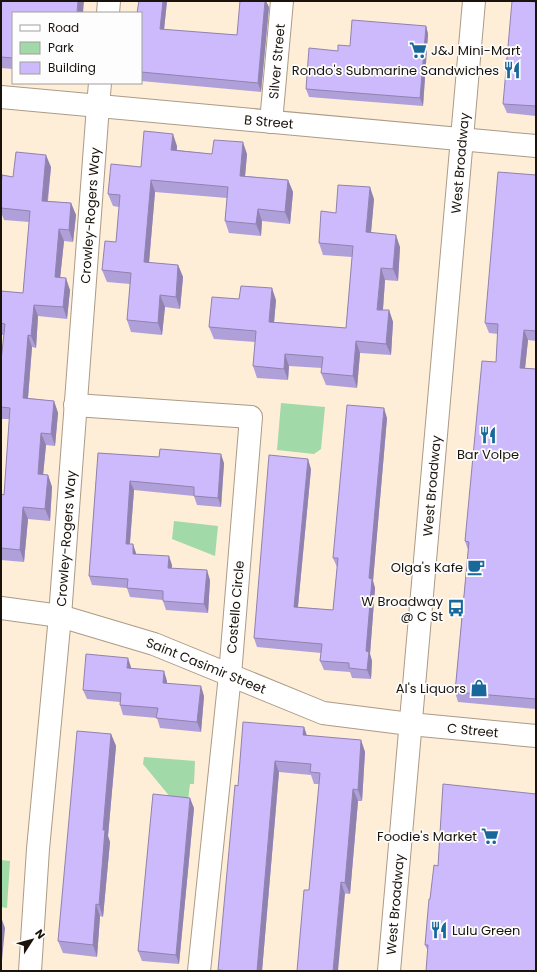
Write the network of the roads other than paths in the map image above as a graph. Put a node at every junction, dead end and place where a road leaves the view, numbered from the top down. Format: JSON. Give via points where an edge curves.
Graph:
{"nodes":[{"id":1,"x":109,"y":1,"type":"edge"},
{"id":2,"x":282,"y":1,"type":"edge"},
{"id":3,"x":474,"y":7,"type":"edge"},
{"id":4,"x":108,"y":12,"type":"edge"},
{"id":5,"x":100,"y":84,"type":"edge"},
{"id":6,"x":1,"y":97,"type":"edge"},
{"id":7,"x":98,"y":106,"type":"junction"},
{"id":8,"x":271,"y":122,"type":"junction"},
{"id":9,"x":461,"y":139,"type":"junction"},
{"id":10,"x":536,"y":146,"type":"edge"},
{"id":11,"x":75,"y":405,"type":"junction"},
{"id":12,"x":1,"y":608,"type":"edge"},
{"id":13,"x":60,"y":616,"type":"junction"},
{"id":14,"x":230,"y":675,"type":"junction"},
{"id":15,"x":410,"y":724,"type":"junction"},
{"id":16,"x":536,"y":736,"type":"edge"},
{"id":17,"x":30,"y":971,"type":"edge"},
{"id":18,"x":199,"y":971,"type":"edge"},
{"id":19,"x":389,"y":971,"type":"edge"}],
"edges":[{"from":1,"to":4,"type":"street"},
{"from":2,"to":8,"type":"street","name":"Silver Street"},
{"from":3,"to":9,"type":"street","name":"West Broadway"},
{"from":5,"to":7,"type":"street","name":"Crowley-Rogers Way"},
{"from":6,"to":7,"type":"street","name":"B Street"},
{"from":7,"to":8,"type":"street","name":"B Street"},
{"from":7,"to":11,"type":"street","name":"Crowley-Rogers Way"},
{"from":8,"to":9,"type":"street","name":"B Street"},
{"from":9,"to":10,"type":"street","name":"B Street"},
{"from":9,"to":15,"type":"street","name":"West Broadway"},
{"from":11,"to":13,"type":"street","name":"Crowley-Rogers Way"},
{"from":11,"to":14,"type":"street","name":"Costello Circle","via":[[251,418]]},
{"from":12,"to":13,"type":"street","name":"Saint Casimir Street"},
{"from":13,"to":14,"type":"street","name":"Saint Casimir Street","via":[[154,644]]},
{"from":13,"to":17,"type":"street","name":"Crowley-Rogers Way","via":[[38,849]]},
{"from":14,"to":15,"type":"street","name":"Saint Casimir Street","via":[[323,713]]},
{"from":14,"to":18,"type":"street","name":"Costello Circle"},
{"from":15,"to":16,"type":"street","name":"C Street"},
{"from":15,"to":19,"type":"street","name":"West Broadway"}]}
